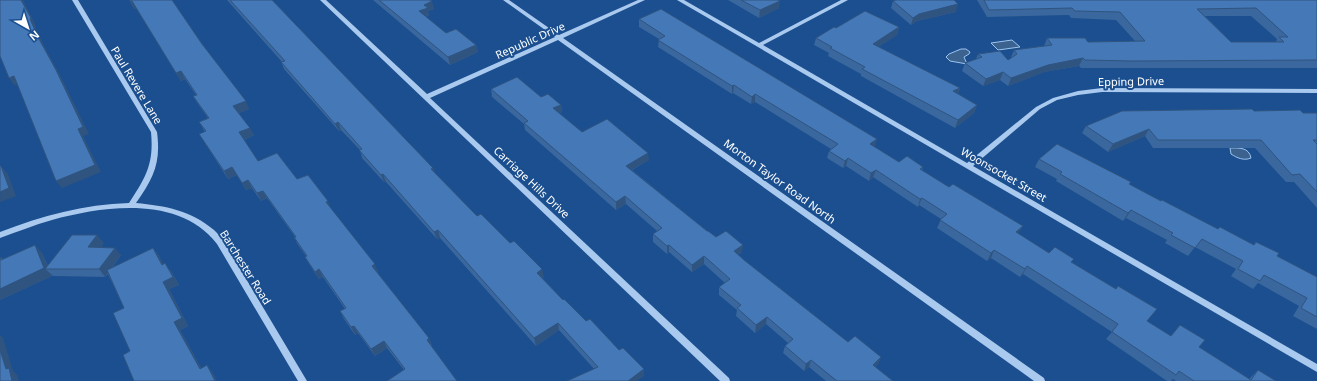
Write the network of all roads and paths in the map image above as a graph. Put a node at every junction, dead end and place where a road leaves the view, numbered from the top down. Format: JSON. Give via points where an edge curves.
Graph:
{"nodes":[{"id":1,"x":75,"y":0,"type":"edge"},
{"id":2,"x":323,"y":0,"type":"edge"},
{"id":3,"x":506,"y":0,"type":"edge"},
{"id":4,"x":642,"y":0,"type":"edge"},
{"id":5,"x":680,"y":0,"type":"edge"},
{"id":6,"x":845,"y":0,"type":"edge"},
{"id":7,"x":560,"y":38,"type":"junction"},
{"id":8,"x":759,"y":45,"type":"junction"},
{"id":9,"x":1317,"y":91,"type":"edge"},
{"id":10,"x":426,"y":98,"type":"junction"},
{"id":11,"x":968,"y":166,"type":"junction"},
{"id":12,"x":131,"y":205,"type":"junction"},
{"id":13,"x":0,"y":235,"type":"edge"},
{"id":14,"x":1317,"y":368,"type":"edge"},
{"id":15,"x":303,"y":381,"type":"edge"},
{"id":16,"x":726,"y":381,"type":"edge"},
{"id":17,"x":1041,"y":381,"type":"edge"}],
"edges":[{"from":1,"to":12,"type":"street","name":"Paul Revere Lane","via":[[154,132],[157,148],[153,166]]},
{"from":2,"to":10,"type":"street","name":"Carriage Hills Drive"},
{"from":3,"to":7,"type":"street","name":"Morton Taylor Road North"},
{"from":4,"to":7,"type":"street","name":"Republic Drive"},
{"from":5,"to":8,"type":"street","name":"Woonsocket Street"},
{"from":6,"to":8,"type":"street"},
{"from":7,"to":10,"type":"street","name":"Republic Drive"},
{"from":7,"to":17,"type":"street","name":"Morton Taylor Road North"},
{"from":8,"to":11,"type":"street","name":"Woonsocket Street"},
{"from":9,"to":11,"type":"street","name":"Epping Drive","via":[[1102,90],[1078,93],[1055,99],[1038,108]]},
{"from":10,"to":16,"type":"street","name":"Carriage Hills Drive"},
{"from":11,"to":14,"type":"street","name":"Woonsocket Street"},
{"from":12,"to":13,"type":"street","name":"Barchester Road","via":[[114,205],[65,214]]},
{"from":12,"to":15,"type":"street","name":"Barchester Road","via":[[155,207],[178,213],[212,232]]}]}
